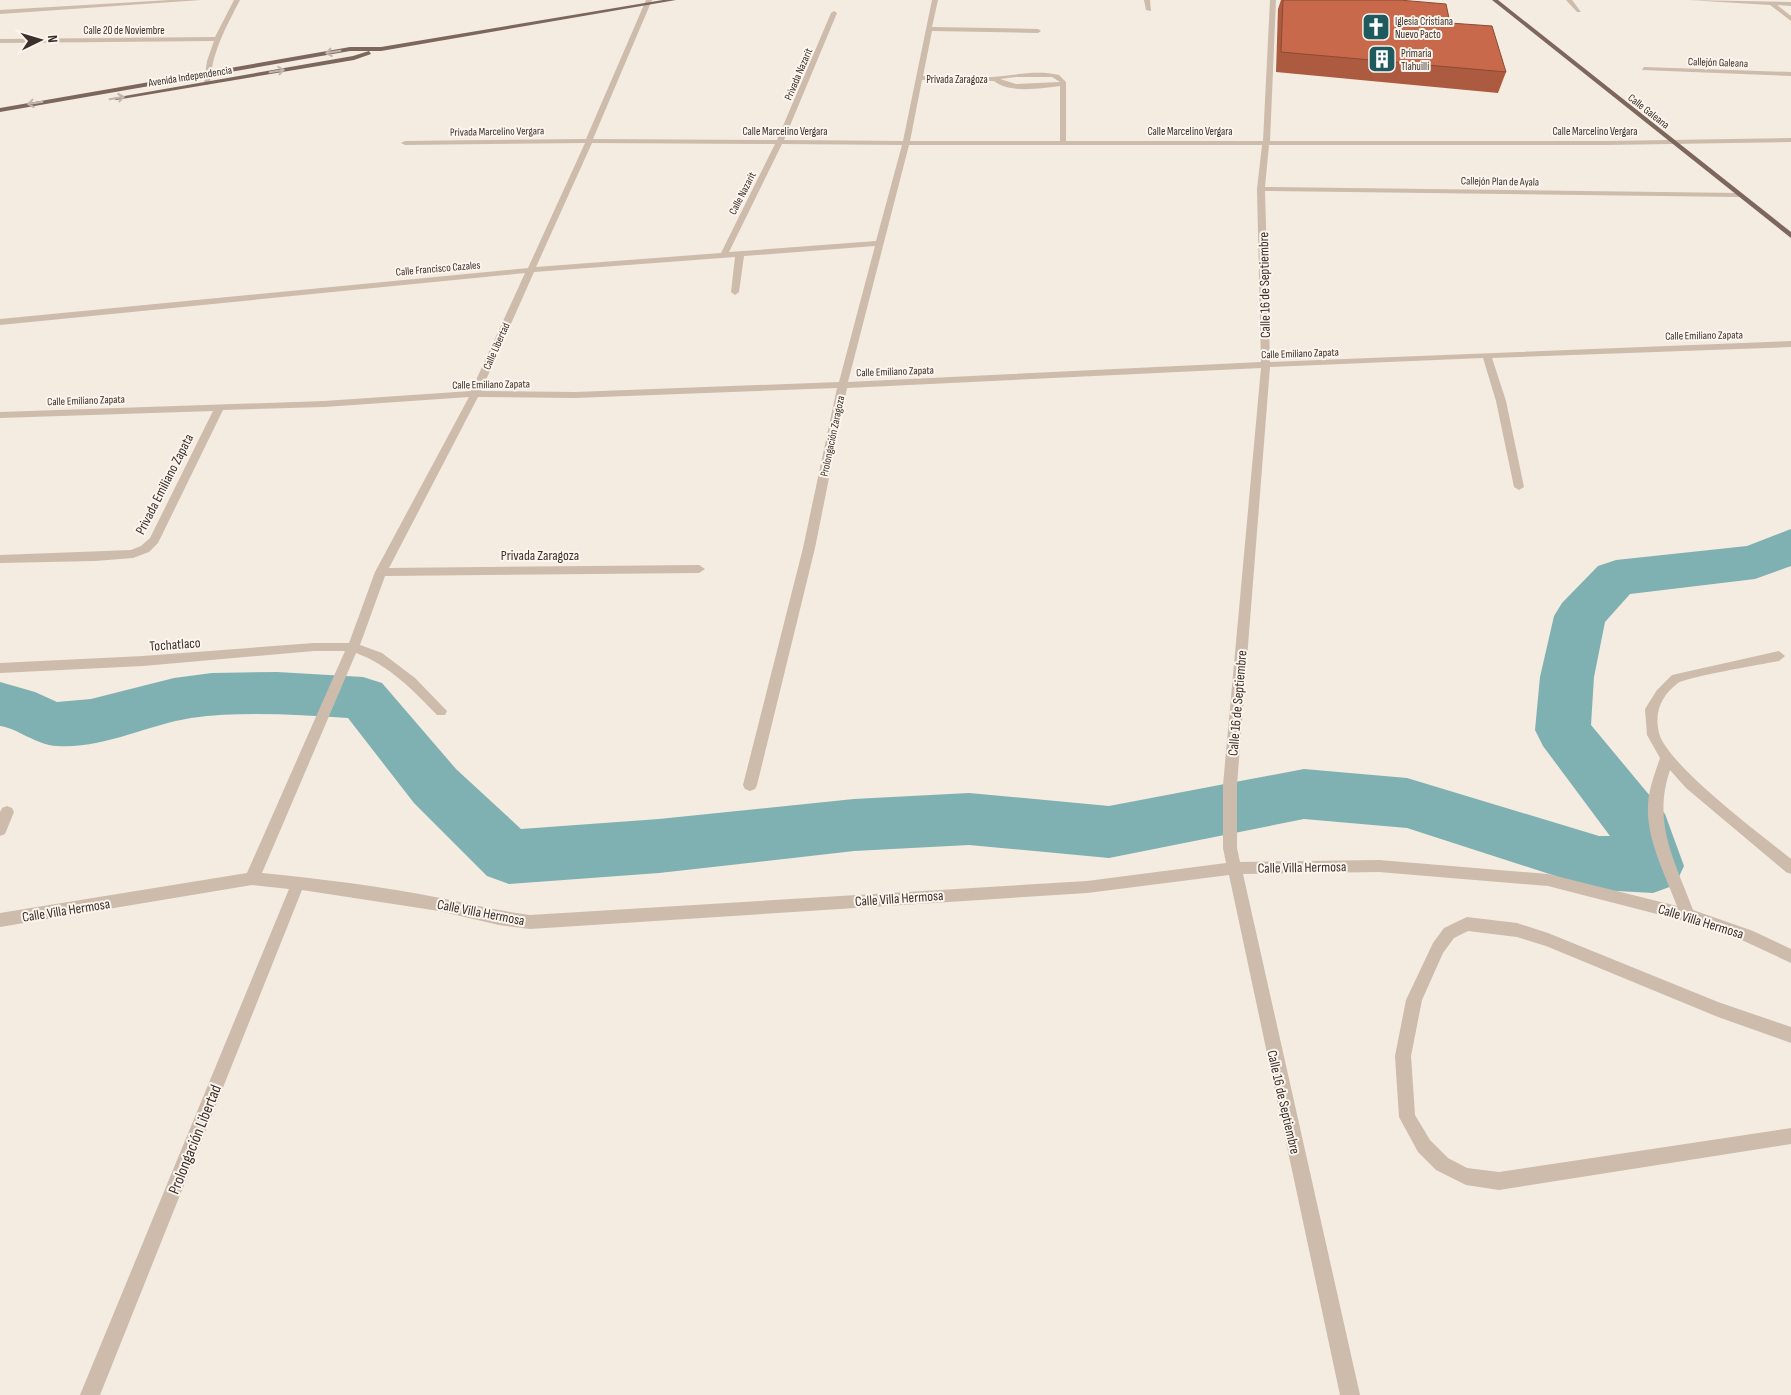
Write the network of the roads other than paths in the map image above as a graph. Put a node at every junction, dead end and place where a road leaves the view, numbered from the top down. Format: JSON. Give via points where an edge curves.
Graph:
{"nodes":[{"id":1,"x":198,"y":0,"type":"edge"},
{"id":2,"x":238,"y":0,"type":"edge"},
{"id":3,"x":673,"y":0,"type":"edge"},
{"id":4,"x":936,"y":0,"type":"edge"},
{"id":5,"x":1147,"y":0,"type":"edge"},
{"id":6,"x":1273,"y":0,"type":"edge"},
{"id":7,"x":1495,"y":0,"type":"edge"},
{"id":8,"x":1569,"y":0,"type":"edge"},
{"id":9,"x":1691,"y":0,"type":"edge"},
{"id":10,"x":648,"y":2,"type":"edge"},
{"id":11,"x":1769,"y":2,"type":"edge"},
{"id":12,"x":1791,"y":4,"type":"edge"},
{"id":13,"x":1149,"y":10,"type":"dead end"},
{"id":14,"x":1579,"y":11,"type":"dead end"},
{"id":15,"x":0,"y":12,"type":"edge"},
{"id":16,"x":834,"y":12,"type":"dead end"},
{"id":17,"x":1791,"y":19,"type":"edge"},
{"id":18,"x":928,"y":28,"type":"junction"},
{"id":19,"x":1038,"y":31,"type":"dead end"},
{"id":20,"x":217,"y":39,"type":"junction"},
{"id":21,"x":0,"y":41,"type":"edge"},
{"id":22,"x":381,"y":49,"type":"junction"},
{"id":23,"x":1644,"y":69,"type":"dead end"},
{"id":24,"x":207,"y":74,"type":"junction"},
{"id":25,"x":1791,"y":74,"type":"edge"},
{"id":26,"x":919,"y":78,"type":"junction"},
{"id":27,"x":207,"y":83,"type":"junction"},
{"id":28,"x":52,"y":100,"type":"junction"},
{"id":29,"x":52,"y":108,"type":"junction"},
{"id":30,"x":0,"y":110,"type":"edge"},
{"id":31,"x":0,"y":118,"type":"edge"},
{"id":32,"x":1791,"y":140,"type":"edge"},
{"id":33,"x":589,"y":141,"type":"junction"},
{"id":34,"x":780,"y":142,"type":"junction"},
{"id":35,"x":1063,"y":142,"type":"junction"},
{"id":36,"x":1672,"y":142,"type":"junction"},
{"id":37,"x":405,"y":143,"type":"dead end"},
{"id":38,"x":906,"y":143,"type":"junction"},
{"id":39,"x":1266,"y":143,"type":"junction"},
{"id":40,"x":1261,"y":189,"type":"junction"},
{"id":41,"x":1739,"y":195,"type":"junction"},
{"id":42,"x":1791,"y":236,"type":"edge"},
{"id":43,"x":879,"y":243,"type":"junction"},
{"id":44,"x":740,"y":253,"type":"junction"},
{"id":45,"x":724,"y":254,"type":"junction"},
{"id":46,"x":530,"y":270,"type":"junction"},
{"id":47,"x":735,"y":292,"type":"dead end"},
{"id":48,"x":0,"y":322,"type":"edge"},
{"id":49,"x":1791,"y":344,"type":"edge"},
{"id":50,"x":1487,"y":355,"type":"junction"},
{"id":51,"x":1266,"y":365,"type":"junction"},
{"id":52,"x":842,"y":384,"type":"junction"},
{"id":53,"x":475,"y":394,"type":"junction"},
{"id":54,"x":220,"y":407,"type":"junction"},
{"id":55,"x":0,"y":415,"type":"edge"},
{"id":56,"x":1519,"y":487,"type":"dead end"},
{"id":57,"x":0,"y":559,"type":"edge"},
{"id":58,"x":699,"y":569,"type":"dead end"},
{"id":59,"x":382,"y":572,"type":"junction"},
{"id":60,"x":353,"y":647,"type":"junction"},
{"id":61,"x":1779,"y":656,"type":"dead end"},
{"id":62,"x":0,"y":668,"type":"edge"},
{"id":63,"x":441,"y":710,"type":"dead end"},
{"id":64,"x":1667,"y":758,"type":"junction"},
{"id":65,"x":750,"y":785,"type":"dead end"},
{"id":66,"x":8,"y":812,"type":"dead end"},
{"id":67,"x":0,"y":830,"type":"edge"},
{"id":68,"x":1232,"y":868,"type":"junction"},
{"id":69,"x":1791,"y":868,"type":"edge"},
{"id":70,"x":252,"y":880,"type":"junction"},
{"id":71,"x":298,"y":883,"type":"junction"},
{"id":72,"x":1688,"y":915,"type":"junction"},
{"id":73,"x":0,"y":920,"type":"edge"},
{"id":74,"x":1791,"y":956,"type":"edge"},
{"id":75,"x":1791,"y":1035,"type":"edge"},
{"id":76,"x":1791,"y":1136,"type":"edge"},
{"id":77,"x":90,"y":1395,"type":"edge"},
{"id":78,"x":1350,"y":1395,"type":"edge"}],
"edges":[{"from":1,"to":15,"type":"street"},
{"from":2,"to":20,"type":"street"},
{"from":3,"to":10,"type":"main road","name":"Avenida Independencia"},
{"from":4,"to":18,"type":"street","name":"Prolongación Zaragoza"},
{"from":5,"to":13,"type":"street"},
{"from":6,"to":39,"type":"street","name":"Calle 16 de Septiembre"},
{"from":7,"to":36,"type":"main road","name":"Calle Galeana"},
{"from":8,"to":14,"type":"street"},
{"from":9,"to":11,"type":"street"},
{"from":10,"to":22,"type":"main road","name":"Avenida Independencia"},
{"from":10,"to":33,"type":"street","name":"Calle Libertad"},
{"from":11,"to":12,"type":"street"},
{"from":11,"to":17,"type":"street"},
{"from":16,"to":34,"type":"street","name":"Privada Nazarit"},
{"from":18,"to":19,"type":"street"},
{"from":18,"to":26,"type":"street","name":"Prolongación Zaragoza"},
{"from":20,"to":21,"type":"street","name":"Calle 20 de Noviembre"},
{"from":20,"to":24,"type":"street"},
{"from":22,"to":24,"type":"main road","name":"Avenida Independencia","one_way":true,"via":[[350,49]]},
{"from":27,"to":22,"type":"main road","name":"Avenida Independencia","one_way":true,"via":[[354,58]]},
{"from":23,"to":25,"type":"street","name":"Callejón Galeana"},
{"from":24,"to":27,"type":"street"},
{"from":24,"to":28,"type":"main road","name":"Avenida Independencia"},
{"from":26,"to":35,"type":"street","name":"Privada Zaragoza","via":[[996,80],[1013,86],[1063,83]]},
{"from":26,"to":38,"type":"street","name":"Prolongación Zaragoza"},
{"from":29,"to":27,"type":"main road","name":"Avenida Independencia","one_way":true},
{"from":28,"to":29,"type":"main road"},
{"from":28,"to":30,"type":"main road","name":"Avenida Independencia","one_way":true},
{"from":29,"to":31,"type":"main road","name":"Avenida Independencia"},
{"from":32,"to":36,"type":"street","name":"Calle Marcelino Vergara"},
{"from":33,"to":34,"type":"street","name":"Calle Marcelino Vergara"},
{"from":33,"to":37,"type":"street","name":"Privada Marcelino Vergara"},
{"from":33,"to":46,"type":"street","name":"Calle Libertad"},
{"from":34,"to":38,"type":"street","name":"Calle Marcelino Vergara"},
{"from":34,"to":45,"type":"street","name":"Calle Nazarit"},
{"from":35,"to":38,"type":"street","name":"Calle Marcelino Vergara"},
{"from":35,"to":39,"type":"street","name":"Calle Marcelino Vergara"},
{"from":36,"to":39,"type":"street","name":"Calle Marcelino Vergara"},
{"from":36,"to":41,"type":"main road","name":"Calle Galeana"},
{"from":38,"to":43,"type":"street","name":"Prolongación Zaragoza"},
{"from":39,"to":40,"type":"street","name":"Calle 16 de Septiembre"},
{"from":40,"to":41,"type":"street","name":"Callejón Plan de Ayala"},
{"from":40,"to":51,"type":"street","name":"Calle 16 de Septiembre"},
{"from":41,"to":42,"type":"main road","name":"Calle Galeana"},
{"from":43,"to":44,"type":"street","name":"Calle Francisco Cazales"},
{"from":43,"to":52,"type":"street","name":"Prolongación Zaragoza"},
{"from":44,"to":45,"type":"street","name":"Calle Francisco Cazales"},
{"from":44,"to":47,"type":"street"},
{"from":45,"to":46,"type":"street","name":"Calle Francisco Cazales"},
{"from":46,"to":48,"type":"street","name":"Calle Francisco Cazales"},
{"from":46,"to":53,"type":"street","name":"Calle Libertad"},
{"from":49,"to":50,"type":"street","name":"Calle Emiliano Zapata"},
{"from":50,"to":51,"type":"street","name":"Calle Emiliano Zapata"},
{"from":50,"to":56,"type":"street","via":[[1501,401]]},
{"from":51,"to":52,"type":"street","name":"Calle Emiliano Zapata"},
{"from":51,"to":68,"type":"street","name":"Calle 16 de Septiembre","via":[[1230,785]]},
{"from":52,"to":53,"type":"street","name":"Calle Emiliano Zapata","via":[[575,395]]},
{"from":52,"to":65,"type":"street","name":"Prolongación Zaragoza","via":[[808,548]]},
{"from":53,"to":54,"type":"street","name":"Calle Emiliano Zapata"},
{"from":53,"to":59,"type":"street","name":"Calle Libertad"},
{"from":54,"to":55,"type":"street","name":"Calle Emiliano Zapata"},
{"from":54,"to":57,"type":"street","name":"Privada Emiliano Zapata","via":[[154,540],[145,550],[95,557]]},
{"from":58,"to":59,"type":"street","name":"Privada Zaragoza"},
{"from":59,"to":60,"type":"street","name":"Calle Libertad"},
{"from":60,"to":62,"type":"street","name":"Tochatlaco"},
{"from":60,"to":63,"type":"street","via":[[386,661]]},
{"from":60,"to":70,"type":"street","name":"Calle Libertad"},
{"from":61,"to":64,"type":"street","via":[[1676,678],[1660,693],[1651,709],[1653,734]]},
{"from":64,"to":69,"type":"street","via":[[1692,784]]},
{"from":64,"to":72,"type":"street","via":[[1657,786],[1655,810],[1660,838]]},
{"from":66,"to":67,"type":"street"},
{"from":68,"to":71,"type":"street","name":"Calle Villa Hermosa","via":[[1086,887],[530,922]]},
{"from":68,"to":72,"type":"street","name":"Calle Villa Hermosa","via":[[1379,866],[1548,880]]},
{"from":68,"to":78,"type":"street","name":"Calle 16 de Septiembre"},
{"from":70,"to":71,"type":"street","name":"Calle Villa Hermosa"},
{"from":70,"to":73,"type":"street","name":"Calle Villa Hermosa"},
{"from":71,"to":77,"type":"street","name":"Prolongación Libertad"},
{"from":72,"to":74,"type":"street","name":"Calle Villa Hermosa","via":[[1748,936]]},
{"from":75,"to":76,"type":"street","via":[[1548,940],[1517,930],[1467,924],[1449,933],[1438,948],[1414,1000],[1403,1056],[1407,1117],[1424,1146],[1442,1164],[1466,1176],[1499,1181]]}]}
